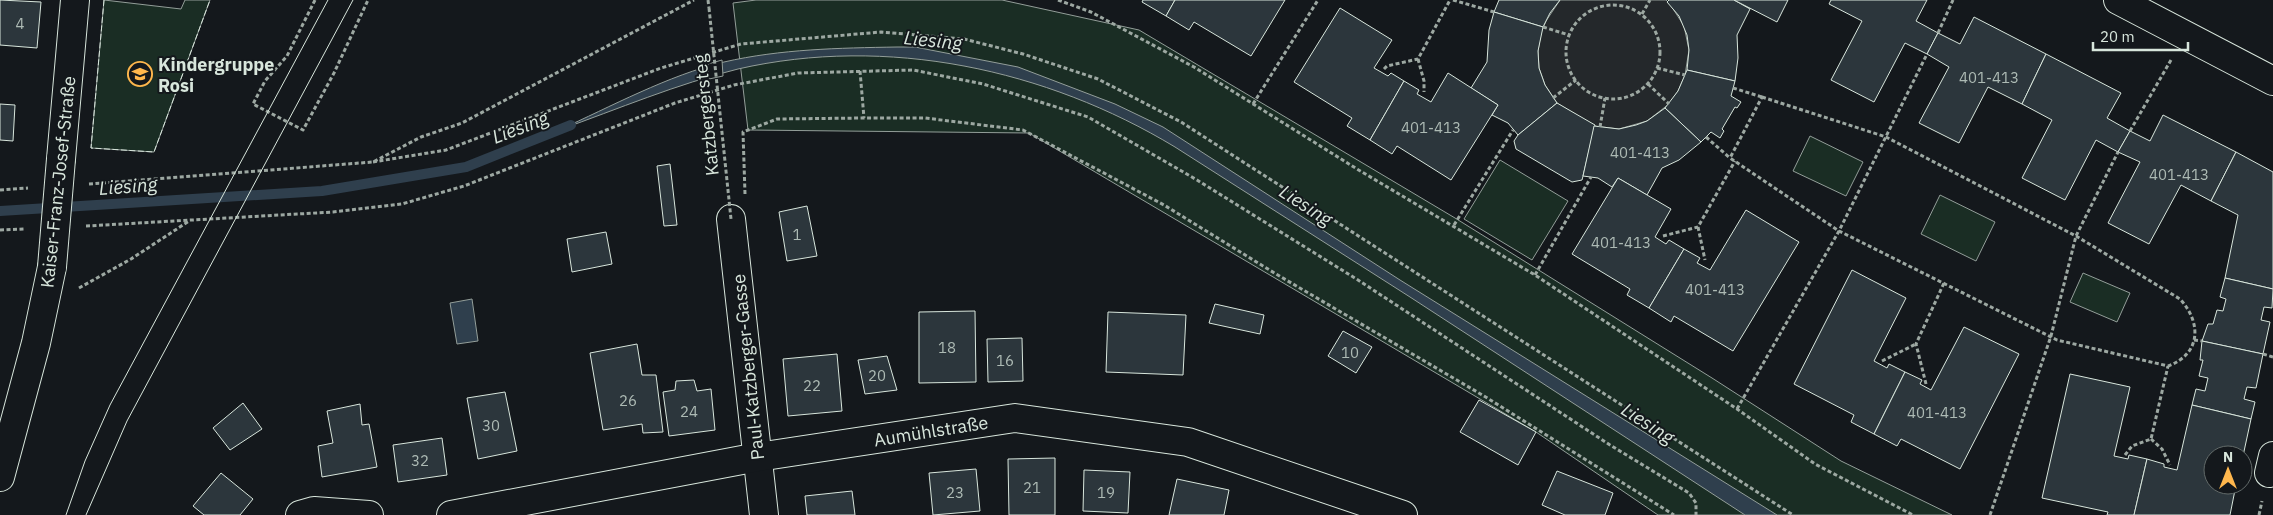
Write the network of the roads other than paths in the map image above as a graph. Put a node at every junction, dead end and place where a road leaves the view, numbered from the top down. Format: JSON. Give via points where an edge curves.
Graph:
{"nodes":[{"id":1,"x":75,"y":0,"type":"edge"},
{"id":2,"x":2118,"y":0,"type":"edge"},
{"id":3,"x":2273,"y":81,"type":"edge"},
{"id":4,"x":738,"y":209,"type":"road end"},
{"id":5,"x":758,"y":458,"type":"junction"},
{"id":6,"x":0,"y":477,"type":"edge"},
{"id":7,"x":1386,"y":512,"type":"edge"},
{"id":8,"x":300,"y":515,"type":"edge"},
{"id":9,"x":369,"y":515,"type":"edge"},
{"id":10,"x":451,"y":515,"type":"edge"},
{"id":11,"x":764,"y":515,"type":"edge"}],
"edges":[{"from":1,"to":6,"type":"street","name":"Kaiser-Franz-Josef-Straße","bridge":true,"via":[[52,267],[36,343]]},
{"from":2,"to":3,"type":"street"},
{"from":4,"to":5,"type":"street","name":"Paul-Katzberger-Gasse","via":[[735,240]]},
{"from":5,"to":7,"type":"street","name":"Aumühlstraße","via":[[1015,418],[1188,442]]},
{"from":5,"to":10,"type":"street","name":"Aumühlstraße"},
{"from":5,"to":11,"type":"street","name":"Paul-Katzberger-Gasse"},
{"from":8,"to":9,"type":"street","via":[[314,511]]}]}
